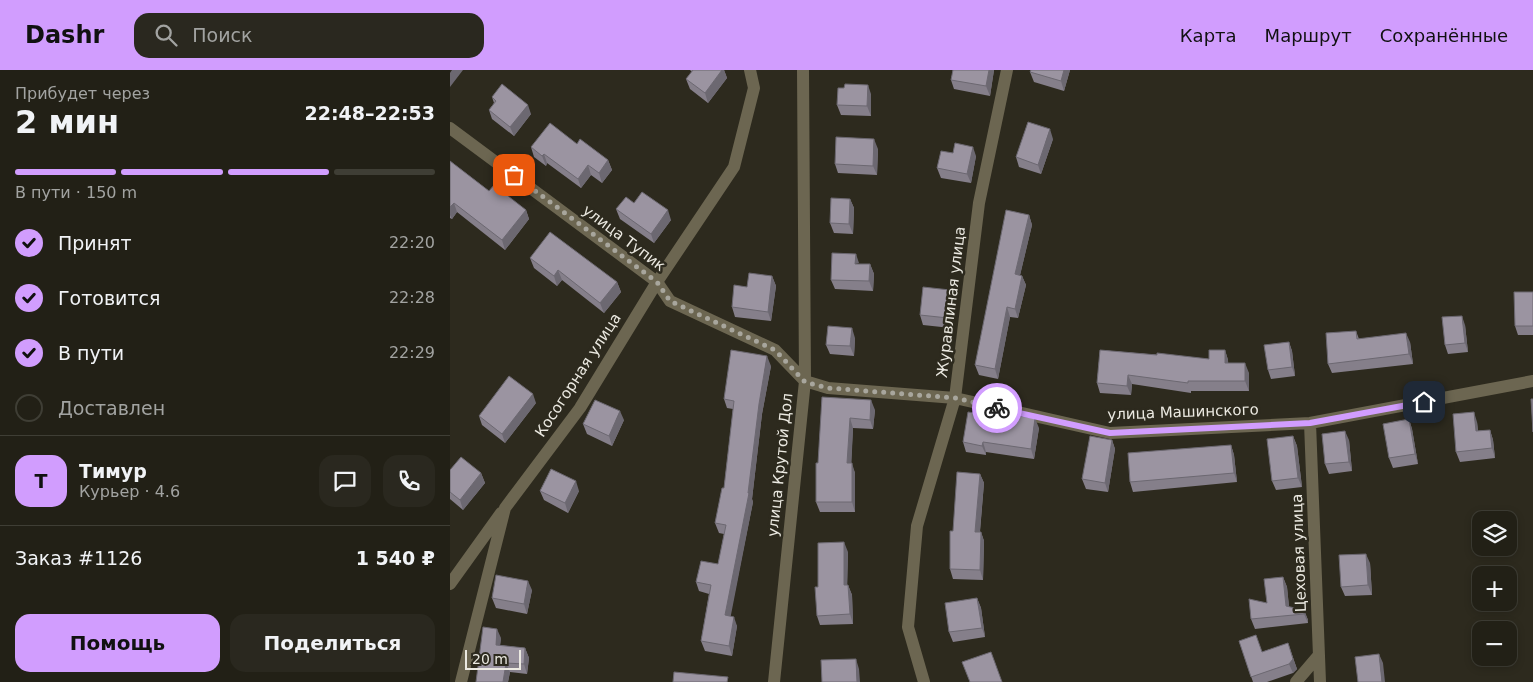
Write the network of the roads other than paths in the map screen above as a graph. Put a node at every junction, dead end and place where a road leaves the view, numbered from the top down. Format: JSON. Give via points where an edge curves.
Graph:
{"nodes":[{"id":1,"x":750,"y":70,"type":"edge"},
{"id":2,"x":804,"y":70,"type":"edge"},
{"id":3,"x":1007,"y":70,"type":"edge"},
{"id":4,"x":450,"y":128,"type":"edge"},
{"id":5,"x":657,"y":282,"type":"junction"},
{"id":6,"x":1533,"y":381,"type":"edge"},
{"id":7,"x":805,"y":382,"type":"junction"},
{"id":8,"x":956,"y":398,"type":"junction"},
{"id":9,"x":1310,"y":423,"type":"junction"},
{"id":10,"x":505,"y":508,"type":"junction"},
{"id":11,"x":450,"y":584,"type":"edge"},
{"id":12,"x":1319,"y":655,"type":"junction"},
{"id":13,"x":461,"y":682,"type":"edge"},
{"id":14,"x":774,"y":682,"type":"edge"},
{"id":15,"x":924,"y":682,"type":"edge"},
{"id":16,"x":1296,"y":682,"type":"edge"},
{"id":17,"x":1320,"y":682,"type":"edge"}],
"edges":[{"from":1,"to":5,"type":"street","name":"Косогорная улица","via":[[754,88],[734,167]]},
{"from":2,"to":7,"type":"street","name":"улица Крутой Дол"},
{"from":3,"to":8,"type":"street","name":"Журавлиная улица","via":[[979,203]]},
{"from":4,"to":5,"type":"street","name":"улица Тупик"},
{"from":5,"to":7,"type":"street","name":"улица Тупик","via":[[670,301],[775,350]]},
{"from":5,"to":10,"type":"street","name":"Косогорная улица","via":[[580,408]]},
{"from":6,"to":9,"type":"street","name":"улица Машинского"},
{"from":7,"to":8,"type":"street","name":"улица Машинского","via":[[828,388]]},
{"from":7,"to":14,"type":"street","name":"улица Крутой Дол"},
{"from":8,"to":9,"type":"street","name":"улица Машинского","via":[[1110,433]]},
{"from":8,"to":15,"type":"street","name":"Журавлиная улица","via":[[917,526],[908,627]]},
{"from":9,"to":12,"type":"street","name":"Цеховая улица"},
{"from":10,"to":11,"type":"street","name":"Косогорная улица"},
{"from":10,"to":13,"type":"street","name":"Косогорная улица"},
{"from":12,"to":16,"type":"street"},
{"from":12,"to":17,"type":"street","name":"Цеховая улица"}]}
